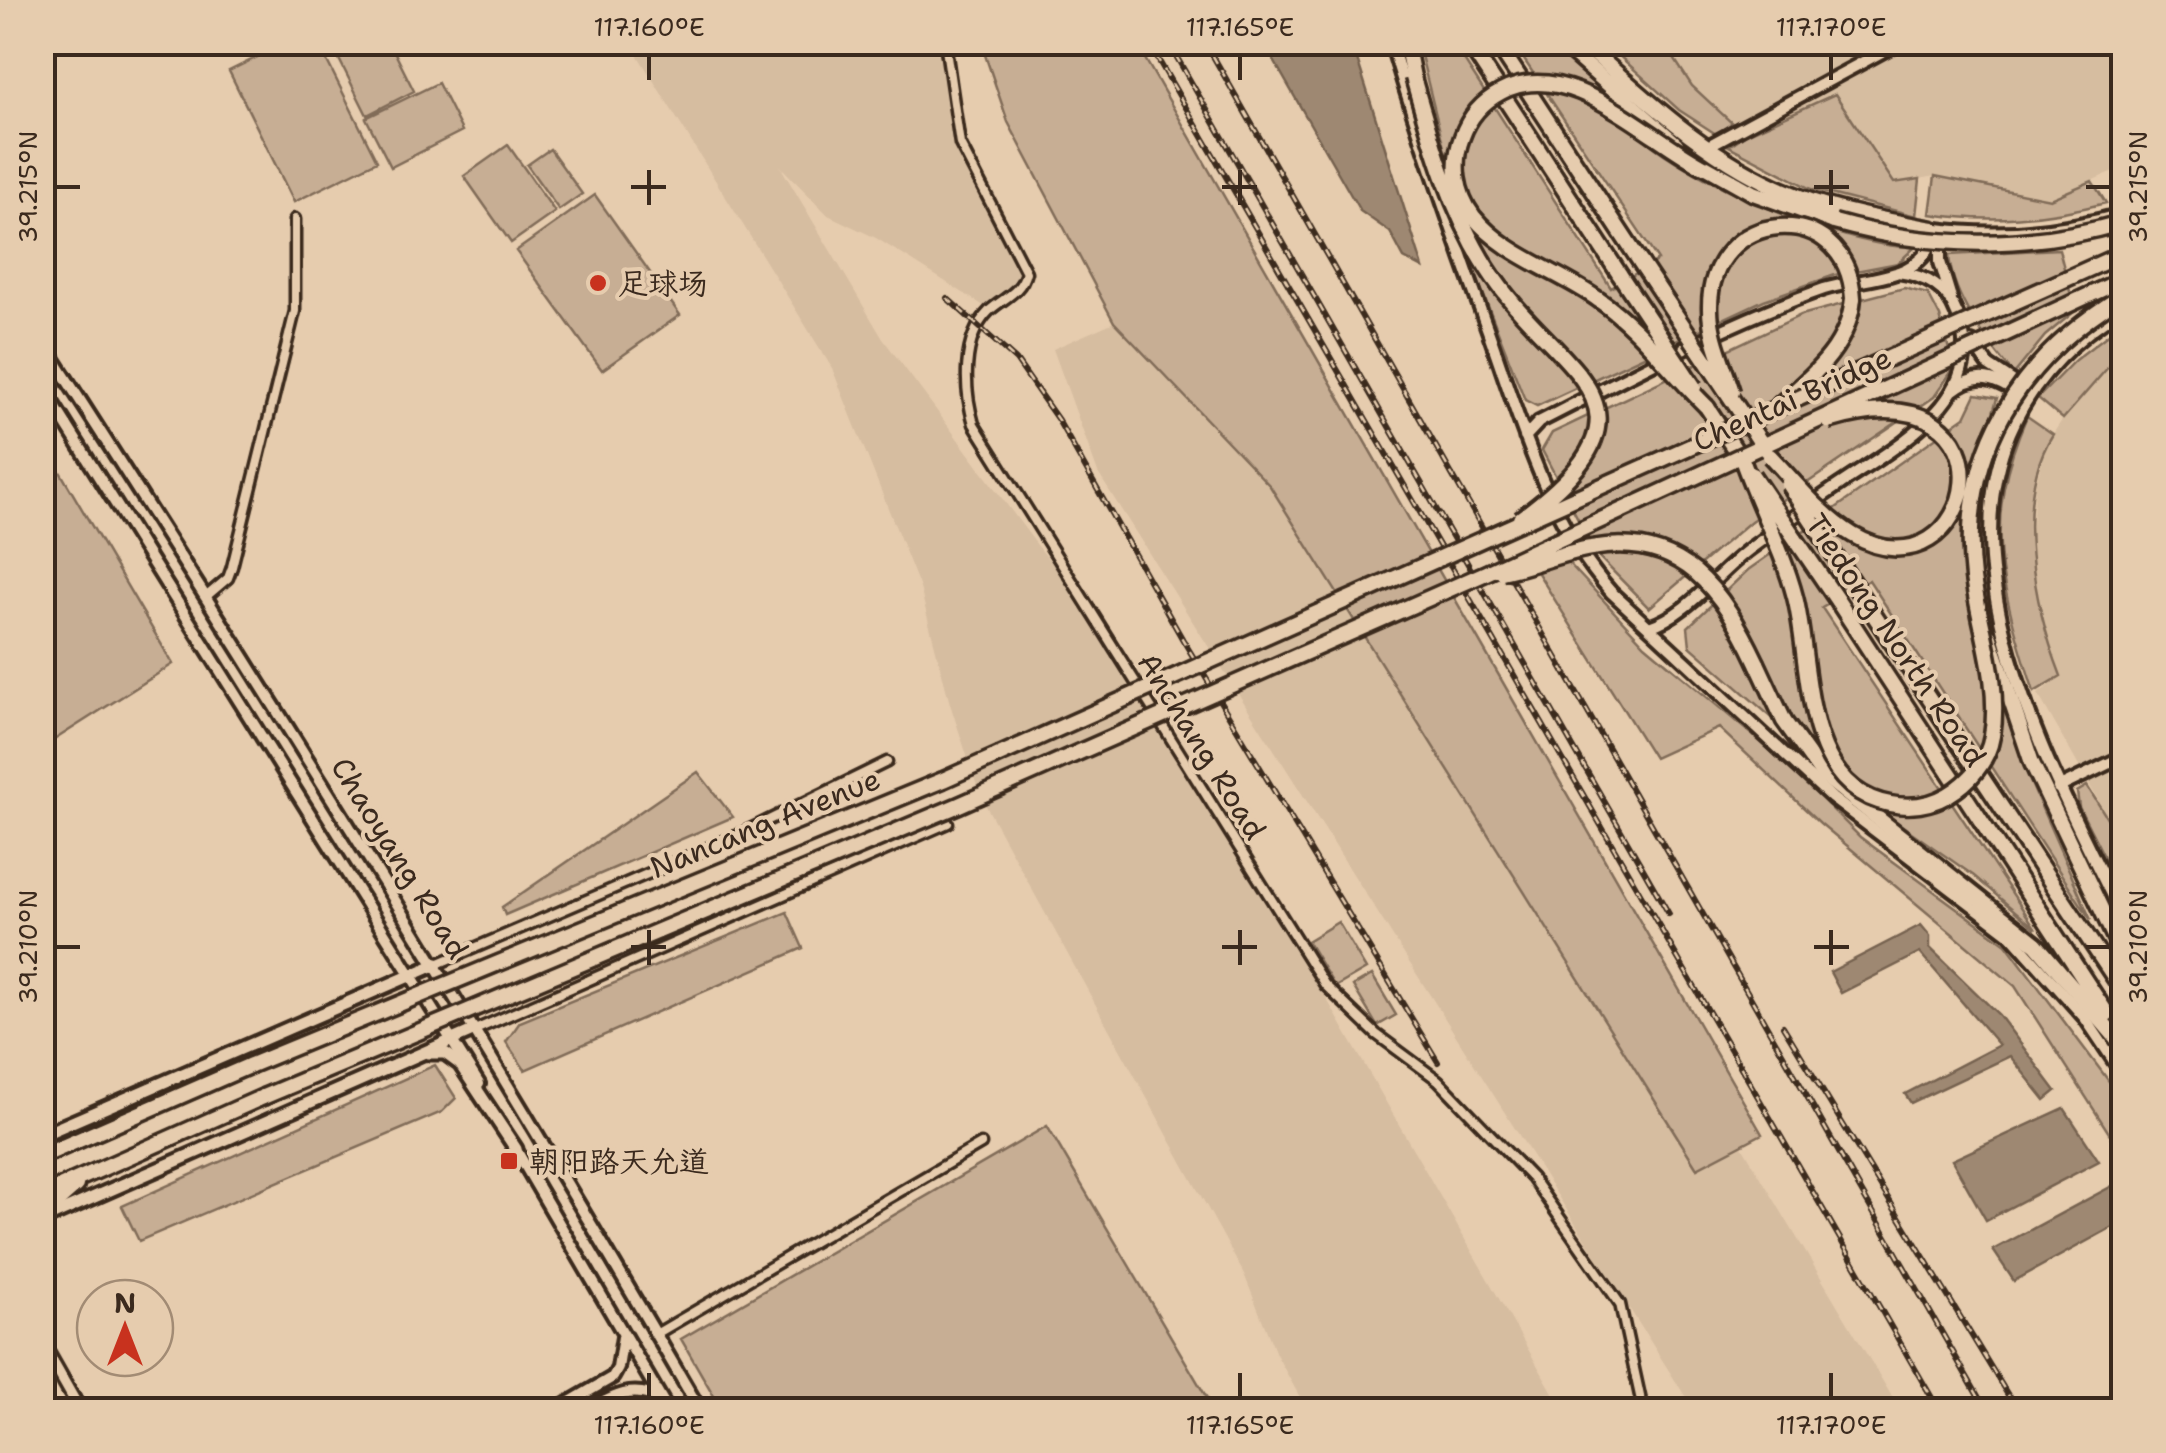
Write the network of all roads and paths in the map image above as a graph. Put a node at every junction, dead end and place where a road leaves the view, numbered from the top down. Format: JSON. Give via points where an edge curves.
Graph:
{"nodes":[{"id":1,"x":945,"y":42,"type":"edge"},
{"id":2,"x":1390,"y":42,"type":"edge"},
{"id":3,"x":1406,"y":42,"type":"edge"},
{"id":4,"x":1468,"y":42,"type":"edge"},
{"id":5,"x":1496,"y":42,"type":"edge"},
{"id":6,"x":1560,"y":42,"type":"edge"},
{"id":7,"x":1582,"y":42,"type":"edge"},
{"id":8,"x":1900,"y":42,"type":"edge"},
{"id":9,"x":1708,"y":146,"type":"junction"},
{"id":10,"x":1704,"y":167,"type":"junction"},
{"id":11,"x":2124,"y":214,"type":"edge"},
{"id":12,"x":295,"y":218,"type":"dead end"},
{"id":13,"x":2124,"y":222,"type":"edge"},
{"id":14,"x":1937,"y":229,"type":"junction"},
{"id":15,"x":2124,"y":253,"type":"edge"},
{"id":16,"x":1898,"y":272,"type":"junction"},
{"id":17,"x":2124,"y":279,"type":"edge"},
{"id":18,"x":2124,"y":294,"type":"edge"},
{"id":19,"x":1952,"y":299,"type":"junction"},
{"id":20,"x":2124,"y":307,"type":"edge"},
{"id":21,"x":1966,"y":336,"type":"junction"},
{"id":22,"x":42,"y":341,"type":"edge"},
{"id":23,"x":42,"y":386,"type":"edge"},
{"id":24,"x":1952,"y":391,"type":"junction"},
{"id":25,"x":2029,"y":396,"type":"junction"},
{"id":26,"x":1707,"y":406,"type":"junction"},
{"id":27,"x":1737,"y":407,"type":"junction"},
{"id":28,"x":1771,"y":412,"type":"junction"},
{"id":29,"x":1774,"y":437,"type":"junction"},
{"id":30,"x":1525,"y":438,"type":"junction"},
{"id":31,"x":1770,"y":456,"type":"junction"},
{"id":32,"x":1743,"y":462,"type":"junction"},
{"id":33,"x":122,"y":465,"type":"junction"},
{"id":34,"x":101,"y":478,"type":"junction"},
{"id":35,"x":1504,"y":531,"type":"junction"},
{"id":36,"x":1486,"y":574,"type":"junction"},
{"id":37,"x":208,"y":595,"type":"junction"},
{"id":38,"x":1980,"y":613,"type":"junction"},
{"id":39,"x":1648,"y":627,"type":"junction"},
{"id":40,"x":2124,"y":756,"type":"edge"},
{"id":41,"x":887,"y":762,"type":"dead end"},
{"id":42,"x":2058,"y":788,"type":"junction"},
{"id":43,"x":948,"y":823,"type":"dead end"},
{"id":44,"x":2124,"y":919,"type":"edge"},
{"id":45,"x":2124,"y":957,"type":"edge"},
{"id":46,"x":437,"y":964,"type":"junction"},
{"id":47,"x":414,"y":974,"type":"junction"},
{"id":48,"x":2124,"y":992,"type":"edge"},
{"id":49,"x":475,"y":1030,"type":"junction"},
{"id":50,"x":2124,"y":1039,"type":"edge"},
{"id":51,"x":454,"y":1040,"type":"junction"},
{"id":52,"x":2124,"y":1047,"type":"edge"},
{"id":53,"x":420,"y":1055,"type":"junction"},
{"id":54,"x":2124,"y":1076,"type":"edge"},
{"id":55,"x":42,"y":1135,"type":"edge"},
{"id":56,"x":86,"y":1137,"type":"junction"},
{"id":57,"x":980,"y":1144,"type":"dead end"},
{"id":58,"x":42,"y":1147,"type":"edge"},
{"id":59,"x":516,"y":1149,"type":"junction"},
{"id":60,"x":42,"y":1156,"type":"edge"},
{"id":61,"x":89,"y":1174,"type":"junction"},
{"id":62,"x":42,"y":1194,"type":"edge"},
{"id":63,"x":42,"y":1217,"type":"edge"},
{"id":64,"x":622,"y":1331,"type":"junction"},
{"id":65,"x":656,"y":1334,"type":"junction"},
{"id":66,"x":42,"y":1343,"type":"edge"},
{"id":67,"x":666,"y":1406,"type":"edge"},
{"id":68,"x":80,"y":1410,"type":"edge"},
{"id":69,"x":556,"y":1410,"type":"edge"},
{"id":70,"x":589,"y":1410,"type":"edge"},
{"id":71,"x":700,"y":1410,"type":"edge"},
{"id":72,"x":1643,"y":1410,"type":"edge"}],
"edges":[{"from":1,"to":72,"type":"street","name":"Anchang Road","via":[[960,144],[1026,272],[1020,286],[985,315],[970,351],[966,394],[974,424],[1325,984],[1496,1136],[1620,1304]]},
{"from":2,"to":30,"type":"street"},
{"from":3,"to":35,"type":"highway","bridge":true,"via":[[1441,172],[1466,234],[1503,291],[1582,376],[1595,407],[1594,438],[1582,467]]},
{"from":4,"to":26,"type":"highway","name":"Tiedong North Road","bridge":true},
{"from":5,"to":27,"type":"highway","name":"Tiedong North Road","bridge":true},
{"from":6,"to":10,"type":"highway","bridge":true},
{"from":7,"to":9,"type":"highway"},
{"from":8,"to":9,"type":"street"},
{"from":9,"to":14,"type":"highway","via":[[1799,196]]},
{"from":10,"to":13,"type":"highway","bridge":true,"via":[[1776,202],[1918,242],[2062,236]]},
{"from":10,"to":26,"type":"highway","bridge":true,"via":[[1590,96],[1532,82],[1485,102],[1470,120],[1456,162],[1463,198],[1480,223],[1613,310]]},
{"from":11,"to":14,"type":"main road","via":[[2000,234]]},
{"from":12,"to":37,"type":"street","via":[[290,342],[232,567]]},
{"from":14,"to":16,"type":"street","via":[[1925,256]]},
{"from":14,"to":19,"type":"street"},
{"from":15,"to":28,"type":"highway","name":"Chentai Bridge","bridge":true},
{"from":16,"to":19,"type":"street","via":[[1928,280]]},
{"from":16,"to":30,"type":"street","via":[[1841,284],[1731,324],[1538,422]]},
{"from":17,"to":29,"type":"highway","name":"Chentai Bridge","bridge":true},
{"from":18,"to":38,"type":"highway","bridge":true,"via":[[2038,360],[1992,435],[1974,507]]},
{"from":19,"to":21,"type":"street"},
{"from":20,"to":25,"type":"main road","via":[[2070,345]]},
{"from":21,"to":24,"type":"street"},
{"from":21,"to":25,"type":"street","via":[[1988,365]]},
{"from":22,"to":33,"type":"street","name":"Chaoyang Road"},
{"from":23,"to":34,"type":"street","name":"Chaoyang Road"},
{"from":24,"to":25,"type":"street","via":[[1983,376]]},
{"from":24,"to":39,"type":"street","via":[[1925,425],[1730,564],[1665,622]]},
{"from":25,"to":42,"type":"main road","via":[[1994,481],[1988,554],[2018,678]]},
{"from":26,"to":32,"type":"highway","name":"Tiedong North Road","bridge":true},
{"from":27,"to":28,"type":"highway","bridge":true,"via":[[1712,328],[1714,278],[1738,241],[1766,228],[1798,228],[1818,235],[1840,256],[1852,304],[1832,356]]},
{"from":27,"to":31,"type":"highway","name":"Tiedong North Road","bridge":true},
{"from":28,"to":35,"type":"highway","name":"Chentai Bridge","bridge":true},
{"from":29,"to":31,"type":"highway","bridge":true,"via":[[1851,414],[1902,410],[1947,434],[1964,469],[1963,493],[1930,539],[1883,547],[1835,522]]},
{"from":29,"to":36,"type":"highway","name":"Chentai Bridge","bridge":true},
{"from":30,"to":39,"type":"street","via":[[1540,481],[1585,562]]},
{"from":31,"to":48,"type":"highway","name":"Tiedong North Road","bridge":true},
{"from":32,"to":38,"type":"highway","bridge":true,"via":[[1793,589],[1822,743],[1859,790],[1890,804],[1928,803],[1958,789],[1981,765],[1992,738],[1993,708]]},
{"from":32,"to":50,"type":"highway","name":"Tiedong North Road","bridge":true},
{"from":33,"to":34,"type":"street"},
{"from":33,"to":37,"type":"street","name":"Chaoyang Road"},
{"from":34,"to":47,"type":"street","name":"Chaoyang Road"},
{"from":35,"to":56,"type":"highway","name":"Nancang Avenue","bridge":true,"via":[[943,780]]},
{"from":36,"to":52,"type":"highway","bridge":true,"via":[[1610,545],[1650,549],[1707,579],[1731,609],[1784,721],[1814,765],[2036,944]]},
{"from":36,"to":61,"type":"highway","name":"Nancang Avenue","bridge":true},
{"from":37,"to":46,"type":"street","name":"Chaoyang Road"},
{"from":38,"to":45,"type":"highway","bridge":true,"via":[[2032,763]]},
{"from":39,"to":54,"type":"street","via":[[1832,798],[2009,933],[2085,1018]]},
{"from":40,"to":42,"type":"street"},
{"from":41,"to":46,"type":"street","via":[[736,836]]},
{"from":42,"to":44,"type":"main road"},
{"from":43,"to":49,"type":"street"},
{"from":46,"to":47,"type":"main road"},
{"from":46,"to":49,"type":"street","name":"Chaoyang Road"},
{"from":47,"to":51,"type":"street","name":"Chaoyang Road"},
{"from":47,"to":55,"type":"main road"},
{"from":49,"to":51,"type":"main road"},
{"from":49,"to":65,"type":"street","name":"Chaoyang Road"},
{"from":51,"to":53,"type":"main road"},
{"from":51,"to":59,"type":"street","name":"Chaoyang Road"},
{"from":53,"to":59,"type":"main road","via":[[452,1056]]},
{"from":53,"to":63,"type":"main road"},
{"from":56,"to":58,"type":"main road"},
{"from":56,"to":60,"type":"highway","name":"Nancang Avenue"},
{"from":57,"to":65,"type":"street"},
{"from":59,"to":64,"type":"street","name":"Chaoyang Road"},
{"from":61,"to":62,"type":"highway","name":"Nancang Avenue"},
{"from":61,"to":63,"type":"highway"},
{"from":64,"to":67,"type":"street","name":"Chaoyang Road"},
{"from":64,"to":69,"type":"street","via":[[624,1348],[612,1377]]},
{"from":65,"to":71,"type":"street","name":"Chaoyang Road"},
{"from":66,"to":68,"type":"street"},
{"from":67,"to":70,"type":"street","via":[[638,1392],[618,1394]]}]}
